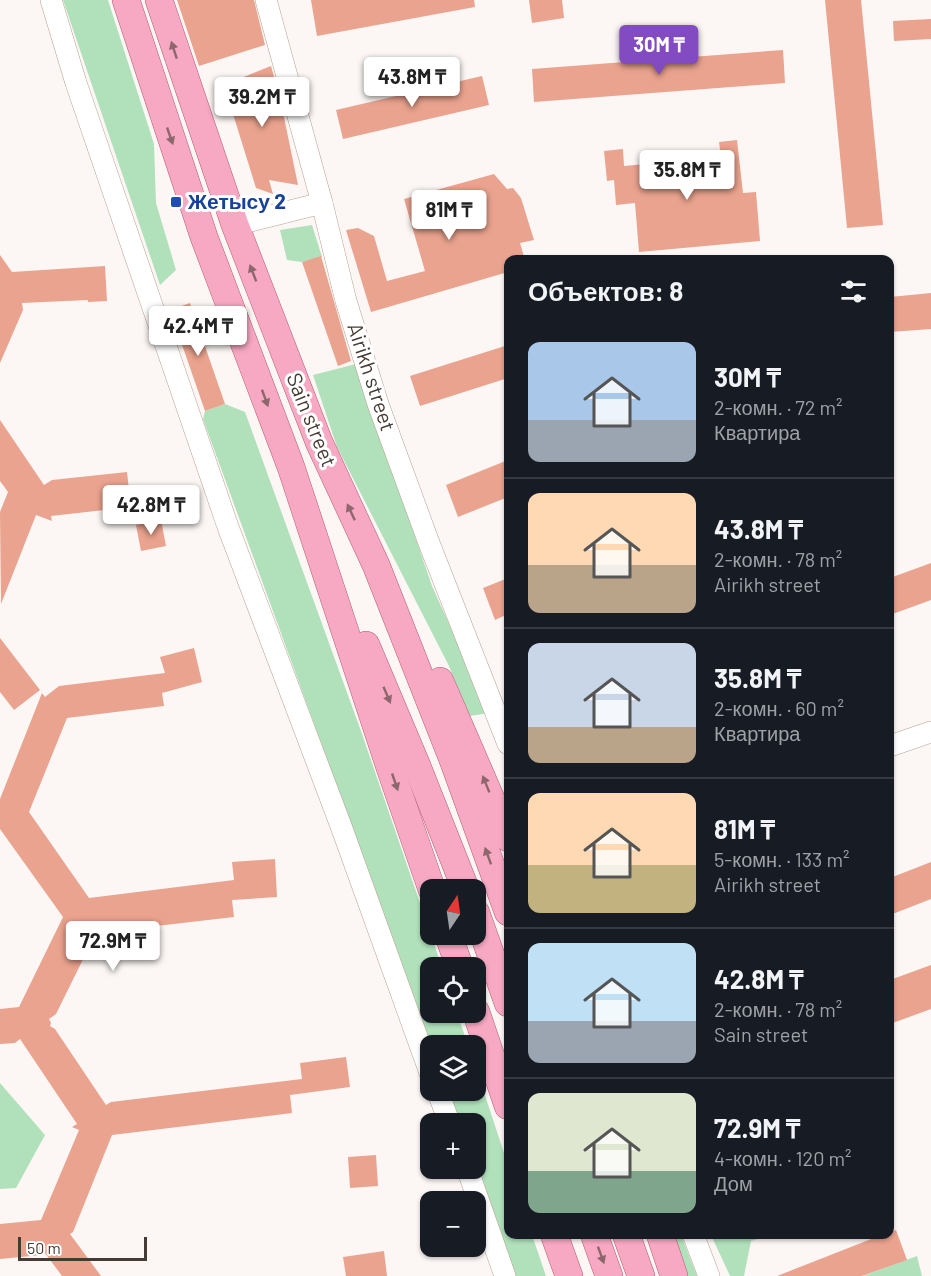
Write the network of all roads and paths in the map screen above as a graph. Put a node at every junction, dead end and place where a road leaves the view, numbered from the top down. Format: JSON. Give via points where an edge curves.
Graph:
{"nodes":[{"id":1,"x":51,"y":0,"type":"edge"},
{"id":2,"x":126,"y":0,"type":"edge"},
{"id":3,"x":159,"y":0,"type":"edge"},
{"id":4,"x":266,"y":0,"type":"edge"},
{"id":5,"x":322,"y":203,"type":"junction"},
{"id":6,"x":235,"y":225,"type":"junction"},
{"id":7,"x":291,"y":467,"type":"junction"},
{"id":8,"x":375,"y":565,"type":"junction"},
{"id":9,"x":931,"y":732,"type":"edge"},
{"id":10,"x":504,"y":734,"type":"edge"},
{"id":11,"x":894,"y":745,"type":"edge"},
{"id":12,"x":504,"y":829,"type":"edge"},
{"id":13,"x":428,"y":879,"type":"edge"},
{"id":14,"x":462,"y":879,"type":"edge"},
{"id":15,"x":504,"y":901,"type":"edge"},
{"id":16,"x":486,"y":941,"type":"edge"},
{"id":17,"x":504,"y":991,"type":"edge"},
{"id":18,"x":480,"y":1023,"type":"edge"},
{"id":19,"x":420,"y":1045,"type":"edge"},
{"id":20,"x":504,"y":1094,"type":"edge"},
{"id":21,"x":471,"y":1179,"type":"edge"},
{"id":22,"x":556,"y":1239,"type":"edge"},
{"id":23,"x":596,"y":1239,"type":"edge"},
{"id":24,"x":628,"y":1239,"type":"edge"},
{"id":25,"x":662,"y":1239,"type":"edge"},
{"id":26,"x":695,"y":1239,"type":"edge"},
{"id":27,"x":505,"y":1276,"type":"edge"},
{"id":28,"x":569,"y":1276,"type":"edge"},
{"id":29,"x":609,"y":1276,"type":"edge"},
{"id":30,"x":641,"y":1276,"type":"edge"},
{"id":31,"x":674,"y":1276,"type":"edge"},
{"id":32,"x":709,"y":1276,"type":"edge"}],
"edges":[{"from":1,"to":19,"type":"street","via":[[228,527]]},
{"from":2,"to":7,"type":"main road","name":"Sain street","one_way":true,"via":[[204,237]]},
{"from":6,"to":3,"type":"main road","name":"Sain street","one_way":true},
{"from":4,"to":5,"type":"street","name":"Airikh street"},
{"from":5,"to":6,"type":"street"},
{"from":5,"to":10,"type":"street","name":"Airikh street","via":[[346,301],[385,424]]},
{"from":8,"to":6,"type":"main road","name":"Sain street","one_way":true,"via":[[319,442]]},
{"from":7,"to":13,"type":"main road","name":"Sain street","one_way":true},
{"from":7,"to":14,"type":"main road","name":"Sain street","one_way":true},
{"from":12,"to":8,"type":"main road","name":"Sain street","one_way":true,"via":[[432,662]]},
{"from":15,"to":8,"type":"main road","name":"Sain street","one_way":true},
{"from":9,"to":11,"type":"street"},
{"from":16,"to":17,"type":"main road"},
{"from":18,"to":20,"type":"main road"},
{"from":21,"to":27,"type":"street"},
{"from":22,"to":28,"type":"main road"},
{"from":23,"to":29,"type":"main road","one_way":true},
{"from":24,"to":30,"type":"main road"},
{"from":25,"to":31,"type":"main road"},
{"from":26,"to":32,"type":"street"}]}
